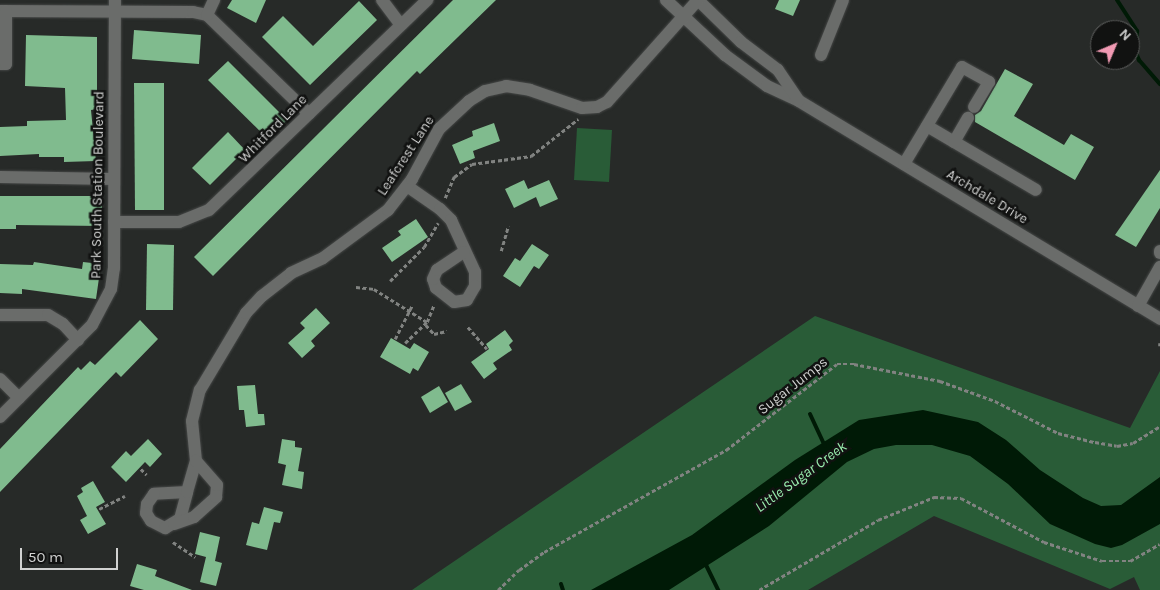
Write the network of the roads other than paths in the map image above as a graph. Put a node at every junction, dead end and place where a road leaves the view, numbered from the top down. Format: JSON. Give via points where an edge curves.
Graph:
{"nodes":[{"id":1,"x":214,"y":0,"type":"edge"},
{"id":2,"x":382,"y":0,"type":"edge"},
{"id":3,"x":426,"y":0,"type":"edge"},
{"id":4,"x":666,"y":0,"type":"edge"},
{"id":5,"x":698,"y":0,"type":"edge"},
{"id":6,"x":843,"y":0,"type":"edge"},
{"id":7,"x":115,"y":6,"type":"edge"},
{"id":8,"x":3,"y":11,"type":"edge"},
{"id":9,"x":207,"y":15,"type":"junction"},
{"id":10,"x":681,"y":16,"type":"junction"},
{"id":11,"x":401,"y":25,"type":"junction"},
{"id":12,"x":3,"y":38,"type":"edge"},
{"id":13,"x":821,"y":55,"type":"dead end"},
{"id":14,"x":0,"y":64,"type":"edge"},
{"id":15,"x":799,"y":101,"type":"junction"},
{"id":16,"x":309,"y":114,"type":"junction"},
{"id":17,"x":927,"y":126,"type":"junction"},
{"id":18,"x":954,"y":142,"type":"junction"},
{"id":19,"x":904,"y":164,"type":"junction"},
{"id":20,"x":0,"y":177,"type":"edge"},
{"id":21,"x":114,"y":179,"type":"junction"},
{"id":22,"x":407,"y":186,"type":"junction"},
{"id":23,"x":1036,"y":190,"type":"dead end"},
{"id":24,"x":114,"y":222,"type":"junction"},
{"id":25,"x":464,"y":252,"type":"dead end"},
{"id":26,"x":1160,"y":267,"type":"edge"},
{"id":27,"x":1138,"y":306,"type":"junction"},
{"id":28,"x":0,"y":315,"type":"edge"},
{"id":29,"x":1160,"y":319,"type":"edge"},
{"id":30,"x":78,"y":340,"type":"junction"},
{"id":31,"x":0,"y":379,"type":"edge"},
{"id":32,"x":19,"y":398,"type":"junction"},
{"id":33,"x":0,"y":417,"type":"edge"},
{"id":34,"x":196,"y":460,"type":"junction"},
{"id":35,"x":187,"y":492,"type":"junction"},
{"id":36,"x":174,"y":524,"type":"junction"}],
"edges":[{"from":1,"to":9,"type":"street"},
{"from":2,"to":11,"type":"street"},
{"from":3,"to":11,"type":"street","name":"Whitford Lane"},
{"from":4,"to":10,"type":"street","name":"Archdale Drive"},
{"from":5,"to":10,"type":"street","name":"Leafcrest Lane"},
{"from":5,"to":15,"type":"street","name":"Archdale Drive","via":[[741,42],[778,70]]},
{"from":6,"to":13,"type":"street"},
{"from":7,"to":8,"type":"street"},
{"from":7,"to":9,"type":"street"},
{"from":7,"to":21,"type":"street","name":"Park South Station Boulevard"},
{"from":8,"to":12,"type":"street"},
{"from":9,"to":16,"type":"street"},
{"from":10,"to":15,"type":"street","name":"Archdale Drive","via":[[767,86]]},
{"from":10,"to":22,"type":"street","name":"Leafcrest Lane","via":[[606,102],[598,107],[582,108],[530,90],[506,86],[485,91],[439,129]]},
{"from":11,"to":16,"type":"street","name":"Whitford Lane"},
{"from":12,"to":14,"type":"street","via":[[6,64]]},
{"from":15,"to":19,"type":"street","name":"Archdale Drive"},
{"from":16,"to":24,"type":"street","name":"Whitford Lane","via":[[209,210],[178,222]]},
{"from":17,"to":18,"type":"street"},
{"from":17,"to":18,"type":"street","via":[[962,67],[989,82]]},
{"from":17,"to":19,"type":"street"},
{"from":18,"to":23,"type":"street"},
{"from":19,"to":27,"type":"street","name":"Archdale Drive"},
{"from":20,"to":21,"type":"street"},
{"from":21,"to":24,"type":"street","name":"Park South Station Boulevard"},
{"from":22,"to":25,"type":"street","via":[[447,217]]},
{"from":22,"to":34,"type":"street","name":"Leafcrest Lane","via":[[373,223],[323,258],[291,273],[246,313],[211,368],[195,404],[192,437]]},
{"from":24,"to":30,"type":"street","name":"Park South Station Boulevard","via":[[112,289],[92,325]]},
{"from":26,"to":27,"type":"street"},
{"from":27,"to":29,"type":"street","name":"Archdale Drive"},
{"from":28,"to":30,"type":"street","via":[[48,315],[63,324]]},
{"from":30,"to":32,"type":"street","name":"Park South Station Boulevard"},
{"from":31,"to":32,"type":"street"},
{"from":32,"to":33,"type":"street","name":"Park South Station Boulevard"},
{"from":34,"to":35,"type":"street"},
{"from":34,"to":36,"type":"street","via":[[217,485],[216,497],[194,517]]},
{"from":35,"to":36,"type":"street","via":[[180,519]]},
{"from":35,"to":36,"type":"street","via":[[154,494],[147,504],[146,513],[151,521],[164,528]]}]}
